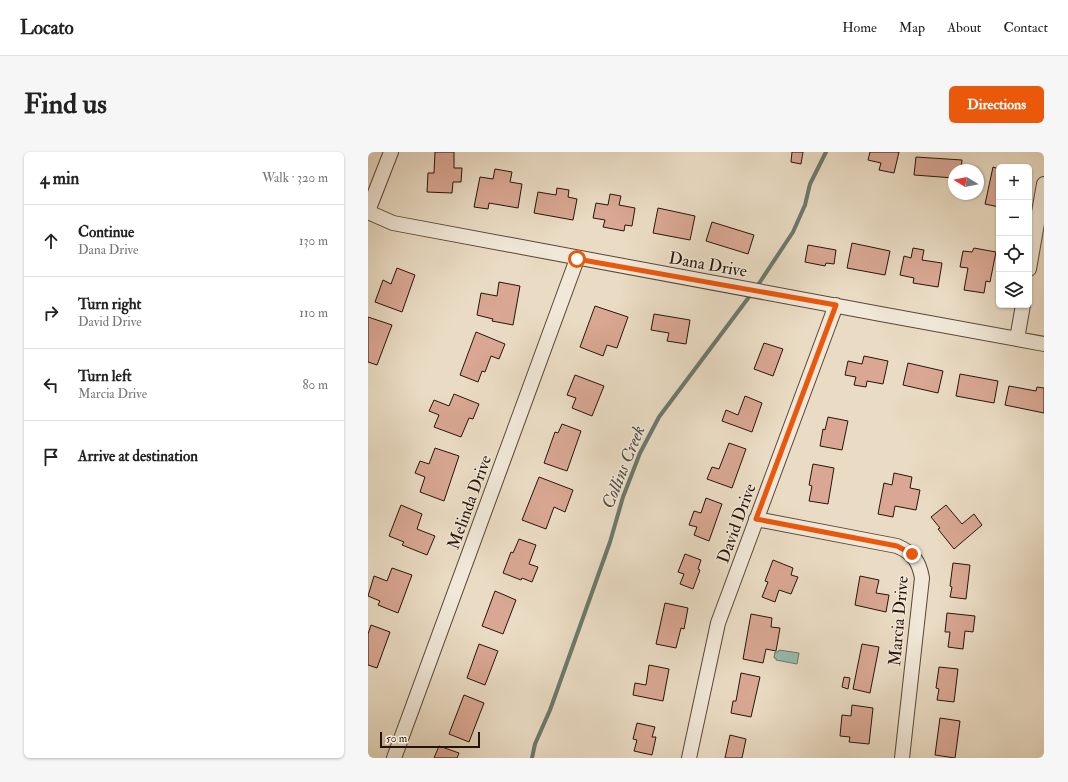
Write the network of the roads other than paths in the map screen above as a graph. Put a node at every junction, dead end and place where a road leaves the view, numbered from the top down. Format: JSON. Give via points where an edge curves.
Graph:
{"nodes":[{"id":1,"x":391,"y":152,"type":"edge"},
{"id":2,"x":1044,"y":184,"type":"edge"},
{"id":3,"x":368,"y":211,"type":"edge"},
{"id":4,"x":1032,"y":252,"type":"edge"},
{"id":5,"x":577,"y":259,"type":"junction"},
{"id":6,"x":836,"y":305,"type":"junction"},
{"id":7,"x":1022,"y":308,"type":"edge"},
{"id":8,"x":1017,"y":339,"type":"junction"},
{"id":9,"x":1044,"y":344,"type":"edge"},
{"id":10,"x":756,"y":519,"type":"junction"},
{"id":11,"x":394,"y":758,"type":"edge"},
{"id":12,"x":689,"y":758,"type":"edge"},
{"id":13,"x":902,"y":758,"type":"edge"}],
"edges":[{"from":1,"to":3,"type":"street"},
{"from":2,"to":4,"type":"street"},
{"from":3,"to":5,"type":"street","name":"Dana Drive","via":[[393,223]]},
{"from":5,"to":6,"type":"street","name":"Dana Drive"},
{"from":5,"to":11,"type":"street","name":"Melinda Drive"},
{"from":6,"to":8,"type":"street","name":"Dana Drive"},
{"from":6,"to":10,"type":"street","name":"David Drive"},
{"from":7,"to":8,"type":"street"},
{"from":8,"to":9,"type":"street","name":"Dana Drive"},
{"from":10,"to":12,"type":"street","name":"David Drive","via":[[718,623]]},
{"from":10,"to":13,"type":"street","name":"Marcia Drive","via":[[897,546],[912,554],[917,561],[922,578]]}]}
